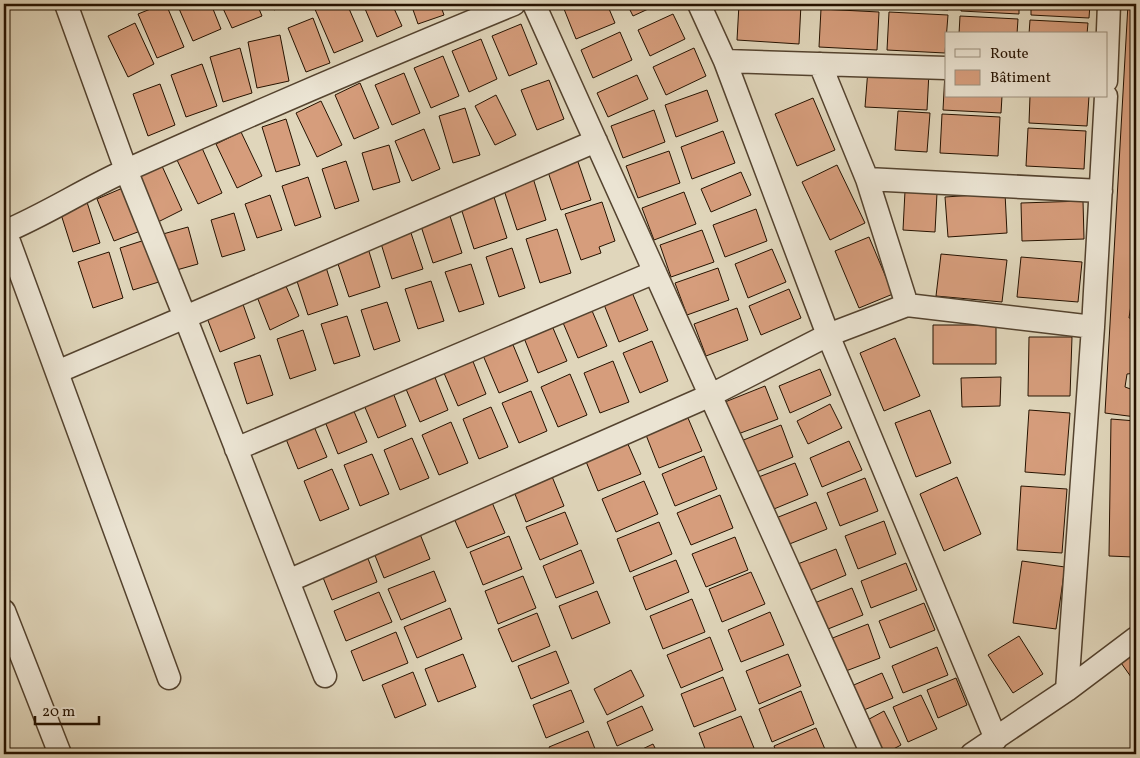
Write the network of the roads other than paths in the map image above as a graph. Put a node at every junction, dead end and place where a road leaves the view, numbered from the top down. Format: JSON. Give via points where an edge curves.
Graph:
{"nodes":[{"id":1,"x":66,"y":4,"type":"edge"},
{"id":2,"x":514,"y":4,"type":"edge"},
{"id":3,"x":534,"y":4,"type":"edge"},
{"id":4,"x":700,"y":4,"type":"edge"},
{"id":5,"x":1109,"y":4,"type":"edge"},
{"id":6,"x":1108,"y":32,"type":"edge"},
{"id":7,"x":725,"y":60,"type":"junction"},
{"id":8,"x":820,"y":64,"type":"junction"},
{"id":9,"x":945,"y":68,"type":"edge"},
{"id":10,"x":1106,"y":98,"type":"edge"},
{"id":11,"x":596,"y":141,"type":"junction"},
{"id":12,"x":126,"y":170,"type":"junction"},
{"id":13,"x":867,"y":179,"type":"junction"},
{"id":14,"x":1101,"y":191,"type":"junction"},
{"id":15,"x":4,"y":230,"type":"edge"},
{"id":16,"x":655,"y":272,"type":"junction"},
{"id":17,"x":907,"y":305,"type":"junction"},
{"id":18,"x":186,"y":317,"type":"junction"},
{"id":19,"x":1093,"y":327,"type":"junction"},
{"id":20,"x":828,"y":335,"type":"junction"},
{"id":21,"x":57,"y":372,"type":"junction"},
{"id":22,"x":711,"y":395,"type":"junction"},
{"id":23,"x":236,"y":449,"type":"junction"},
{"id":24,"x":288,"y":582,"type":"junction"},
{"id":25,"x":4,"y":611,"type":"edge"},
{"id":26,"x":1136,"y":638,"type":"edge"},
{"id":27,"x":325,"y":676,"type":"dead end"},
{"id":28,"x":169,"y":678,"type":"dead end"},
{"id":29,"x":1067,"y":690,"type":"junction"},
{"id":30,"x":996,"y":739,"type":"junction"},
{"id":31,"x":60,"y":754,"type":"edge"},
{"id":32,"x":872,"y":754,"type":"edge"},
{"id":33,"x":972,"y":754,"type":"edge"}],
"edges":[{"from":1,"to":12,"type":"street"},
{"from":2,"to":12,"type":"street"},
{"from":3,"to":11,"type":"street"},
{"from":4,"to":7,"type":"street"},
{"from":5,"to":6,"type":"street"},
{"from":7,"to":8,"type":"street"},
{"from":7,"to":20,"type":"street"},
{"from":8,"to":9,"type":"street"},
{"from":8,"to":13,"type":"street"},
{"from":10,"to":14,"type":"street"},
{"from":11,"to":16,"type":"street"},
{"from":11,"to":18,"type":"street"},
{"from":12,"to":15,"type":"street","via":[[36,218]]},
{"from":12,"to":18,"type":"street"},
{"from":13,"to":14,"type":"street"},
{"from":13,"to":17,"type":"street"},
{"from":14,"to":19,"type":"street"},
{"from":15,"to":21,"type":"street"},
{"from":16,"to":22,"type":"street"},
{"from":16,"to":23,"type":"street"},
{"from":17,"to":19,"type":"street"},
{"from":17,"to":20,"type":"street"},
{"from":18,"to":21,"type":"street"},
{"from":18,"to":23,"type":"street"},
{"from":19,"to":29,"type":"street"},
{"from":20,"to":22,"type":"street"},
{"from":20,"to":30,"type":"street"},
{"from":21,"to":28,"type":"street"},
{"from":22,"to":24,"type":"street"},
{"from":22,"to":32,"type":"street"},
{"from":23,"to":24,"type":"street"},
{"from":24,"to":27,"type":"street"},
{"from":25,"to":31,"type":"street"},
{"from":26,"to":29,"type":"street"},
{"from":29,"to":30,"type":"street"},
{"from":30,"to":33,"type":"street"}]}
